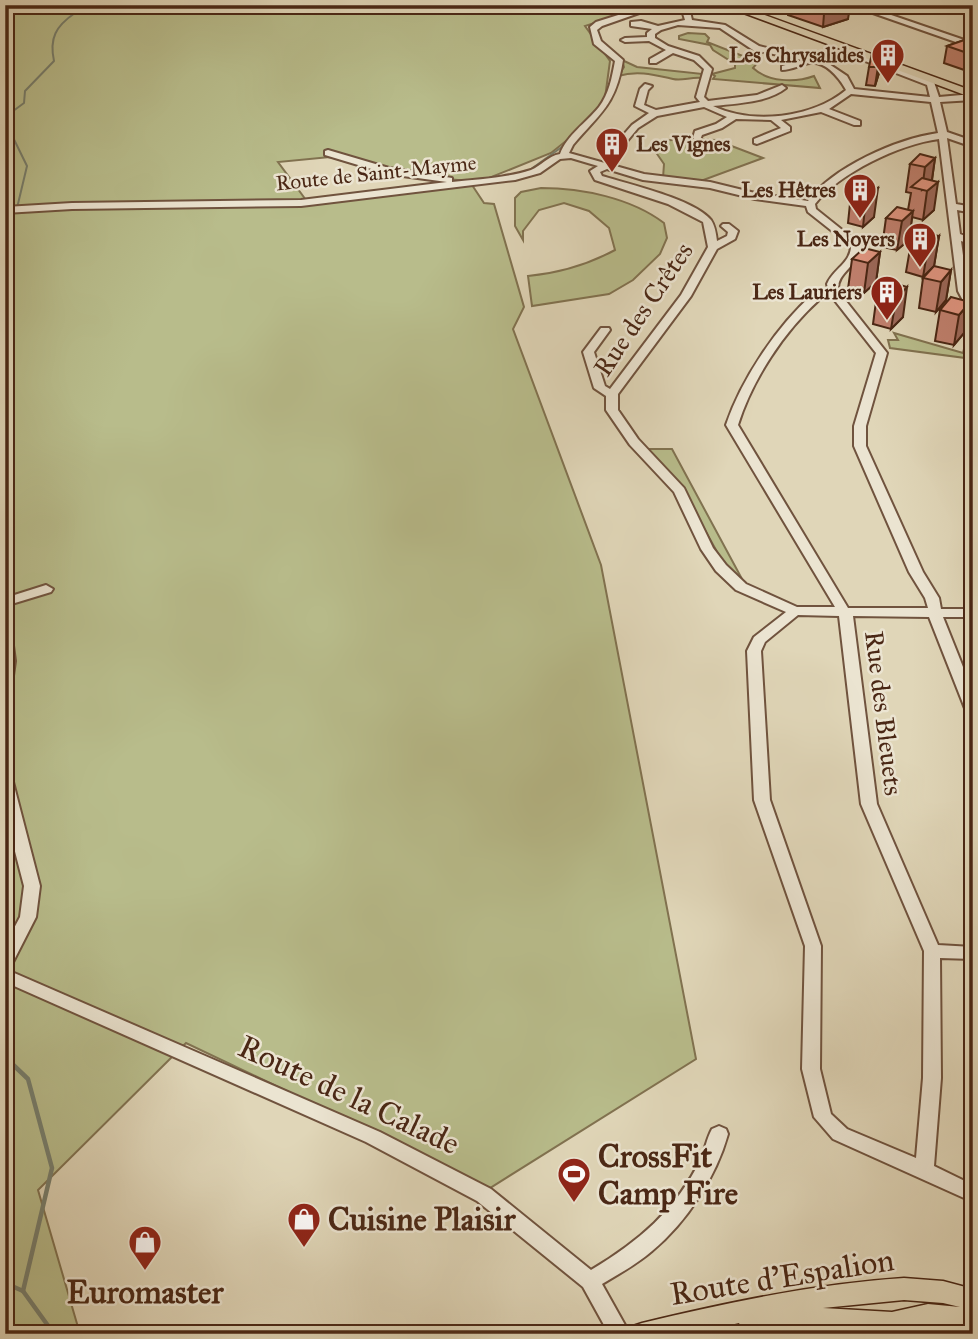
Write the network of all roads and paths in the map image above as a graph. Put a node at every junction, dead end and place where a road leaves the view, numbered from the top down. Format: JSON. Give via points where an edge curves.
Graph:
{"nodes":[{"id":1,"x":658,"y":5,"type":"edge"},
{"id":2,"x":722,"y":5,"type":"edge"},
{"id":3,"x":727,"y":5,"type":"edge"},
{"id":4,"x":854,"y":5,"type":"edge"},
{"id":5,"x":685,"y":7,"type":"edge"},
{"id":6,"x":639,"y":22,"type":"dead end"},
{"id":7,"x":689,"y":22,"type":"junction"},
{"id":8,"x":658,"y":28,"type":"junction"},
{"id":9,"x":651,"y":39,"type":"junction"},
{"id":10,"x":625,"y":40,"type":"dead end"},
{"id":11,"x":973,"y":46,"type":"edge"},
{"id":12,"x":671,"y":50,"type":"junction"},
{"id":13,"x":855,"y":54,"type":"junction"},
{"id":14,"x":653,"y":61,"type":"dead end"},
{"id":15,"x":813,"y":61,"type":"junction"},
{"id":16,"x":785,"y":68,"type":"dead end"},
{"id":17,"x":648,"y":86,"type":"dead end"},
{"id":18,"x":782,"y":88,"type":"dead end"},
{"id":19,"x":850,"y":89,"type":"junction"},
{"id":20,"x":935,"y":95,"type":"junction"},
{"id":21,"x":964,"y":96,"type":"edge"},
{"id":22,"x":703,"y":102,"type":"junction"},
{"id":23,"x":822,"y":109,"type":"junction"},
{"id":24,"x":655,"y":113,"type":"junction"},
{"id":25,"x":734,"y":116,"type":"junction"},
{"id":26,"x":774,"y":118,"type":"junction"},
{"id":27,"x":857,"y":123,"type":"dead end"},
{"id":28,"x":943,"y":136,"type":"junction"},
{"id":29,"x":697,"y":138,"type":"dead end"},
{"id":30,"x":757,"y":141,"type":"dead end"},
{"id":31,"x":973,"y":144,"type":"edge"},
{"id":32,"x":615,"y":150,"type":"dead end"},
{"id":33,"x":328,"y":153,"type":"dead end"},
{"id":34,"x":564,"y":155,"type":"junction"},
{"id":35,"x":605,"y":166,"type":"junction"},
{"id":36,"x":469,"y":182,"type":"junction"},
{"id":37,"x":810,"y":204,"type":"junction"},
{"id":38,"x":952,"y":206,"type":"junction"},
{"id":39,"x":5,"y":210,"type":"edge"},
{"id":40,"x":973,"y":210,"type":"edge"},
{"id":41,"x":726,"y":226,"type":"dead end"},
{"id":42,"x":955,"y":236,"type":"junction"},
{"id":43,"x":712,"y":241,"type":"junction"},
{"id":44,"x":973,"y":242,"type":"edge"},
{"id":45,"x":835,"y":294,"type":"junction"},
{"id":46,"x":973,"y":310,"type":"edge"},
{"id":47,"x":605,"y":330,"type":"dead end"},
{"id":48,"x":611,"y":394,"type":"junction"},
{"id":49,"x":46,"y":589,"type":"dead end"},
{"id":50,"x":5,"y":602,"type":"edge"},
{"id":51,"x":844,"y":610,"type":"junction"},
{"id":52,"x":795,"y":611,"type":"junction"},
{"id":53,"x":936,"y":612,"type":"junction"},
{"id":54,"x":973,"y":613,"type":"edge"},
{"id":55,"x":5,"y":638,"type":"edge"},
{"id":56,"x":5,"y":683,"type":"edge"},
{"id":57,"x":973,"y":711,"type":"edge"},
{"id":58,"x":5,"y":782,"type":"edge"},
{"id":59,"x":932,"y":951,"type":"junction"},
{"id":60,"x":973,"y":953,"type":"edge"},
{"id":61,"x":5,"y":962,"type":"edge"},
{"id":62,"x":5,"y":975,"type":"edge"},
{"id":63,"x":719,"y":1134,"type":"dead end"},
{"id":64,"x":923,"y":1170,"type":"junction"},
{"id":65,"x":973,"y":1194,"type":"edge"},
{"id":66,"x":590,"y":1281,"type":"junction"},
{"id":67,"x":969,"y":1293,"type":"edge"},
{"id":68,"x":973,"y":1317,"type":"edge"},
{"id":69,"x":705,"y":1320,"type":"junction"},
{"id":70,"x":892,"y":1323,"type":"junction"},
{"id":71,"x":620,"y":1334,"type":"edge"},
{"id":72,"x":642,"y":1334,"type":"edge"},
{"id":73,"x":928,"y":1334,"type":"edge"}],
"edges":[{"from":1,"to":34,"type":"street","via":[[593,29],[601,46],[620,60],[606,104],[566,146]]},
{"from":2,"to":13,"type":"main road"},
{"from":3,"to":21,"type":"main road"},
{"from":4,"to":11,"type":"street"},
{"from":5,"to":7,"type":"street"},
{"from":6,"to":8,"type":"street"},
{"from":7,"to":8,"type":"street"},
{"from":7,"to":15,"type":"street","via":[[726,28],[753,48]]},
{"from":8,"to":9,"type":"street"},
{"from":9,"to":10,"type":"street"},
{"from":9,"to":12,"type":"street"},
{"from":12,"to":14,"type":"street"},
{"from":12,"to":22,"type":"street","via":[[705,64]]},
{"from":13,"to":20,"type":"street","via":[[931,84]]},
{"from":13,"to":21,"type":"main road"},
{"from":15,"to":16,"type":"street"},
{"from":15,"to":19,"type":"street","via":[[839,72]]},
{"from":17,"to":24,"type":"street","via":[[639,106]]},
{"from":18,"to":22,"type":"street","via":[[757,97]]},
{"from":19,"to":20,"type":"street"},
{"from":19,"to":20,"type":"street"},
{"from":19,"to":23,"type":"street"},
{"from":20,"to":21,"type":"street"},
{"from":20,"to":28,"type":"street"},
{"from":22,"to":24,"type":"street"},
{"from":22,"to":25,"type":"street"},
{"from":23,"to":26,"type":"street"},
{"from":23,"to":27,"type":"street"},
{"from":24,"to":32,"type":"street","via":[[629,131]]},
{"from":25,"to":26,"type":"street"},
{"from":25,"to":29,"type":"street","via":[[698,133]]},
{"from":26,"to":30,"type":"street","via":[[787,129]]},
{"from":28,"to":31,"type":"street"},
{"from":28,"to":37,"type":"street","via":[[922,139],[850,169]]},
{"from":28,"to":38,"type":"street"},
{"from":33,"to":36,"type":"street","via":[[388,171]]},
{"from":34,"to":35,"type":"street"},
{"from":34,"to":36,"type":"street","name":"Route de Saint-Mayme","via":[[528,174]]},
{"from":35,"to":37,"type":"street","via":[[643,177]]},
{"from":35,"to":43,"type":"street","via":[[595,171],[598,178],[690,211],[706,221]]},
{"from":36,"to":39,"type":"street","name":"Route de Saint-Mayme","via":[[301,203]]},
{"from":37,"to":45,"type":"street","via":[[811,210],[856,245],[853,259],[834,276]]},
{"from":38,"to":40,"type":"street"},
{"from":38,"to":42,"type":"street"},
{"from":41,"to":43,"type":"street","name":"Rue des Crêtes","via":[[733,231],[732,237]]},
{"from":42,"to":44,"type":"street"},
{"from":42,"to":46,"type":"street","via":[[963,291]]},
{"from":43,"to":48,"type":"street","name":"Rue des Crêtes","via":[[686,296]]},
{"from":45,"to":51,"type":"street","name":"Rue des Bleuets","via":[[822,292],[791,320],[740,401],[732,425]]},
{"from":45,"to":53,"type":"street","via":[[882,353],[860,426],[860,446]]},
{"from":47,"to":48,"type":"street","via":[[589,352],[600,388]]},
{"from":48,"to":52,"type":"street","name":"Rue des Crêtes","via":[[612,410],[634,442],[680,491],[721,568],[741,587]]},
{"from":49,"to":50,"type":"street"},
{"from":51,"to":52,"type":"street"},
{"from":51,"to":53,"type":"street"},
{"from":51,"to":59,"type":"street","name":"Rue des Bleuets","via":[[869,804]]},
{"from":52,"to":64,"type":"street","via":[[759,640],[754,651],[762,800],[813,946],[811,1069],[822,1117],[831,1127]]},
{"from":53,"to":54,"type":"street"},
{"from":53,"to":57,"type":"street"},
{"from":55,"to":56,"type":"street"},
{"from":58,"to":61,"type":"street","via":[[32,886],[28,917]]},
{"from":59,"to":60,"type":"street"},
{"from":59,"to":64,"type":"street","name":"Rue des Bleuets","via":[[932,1078]]},
{"from":62,"to":66,"type":"street","name":"Route de la Calade","via":[[373,1137],[484,1195]]},
{"from":63,"to":66,"type":"street","via":[[715,1151],[670,1221],[647,1244]]},
{"from":64,"to":65,"type":"street"},
{"from":66,"to":71,"type":"street","name":"Route de la Calade"},
{"from":67,"to":69,"type":"main road","name":"Route d'Espalion","via":[[869,1291]]},
{"from":68,"to":70,"type":"main road","via":[[928,1315]]},
{"from":69,"to":70,"type":"main road"},
{"from":69,"to":72,"type":"main road","name":"Route d'Espalion"},
{"from":70,"to":73,"type":"street"}]}
